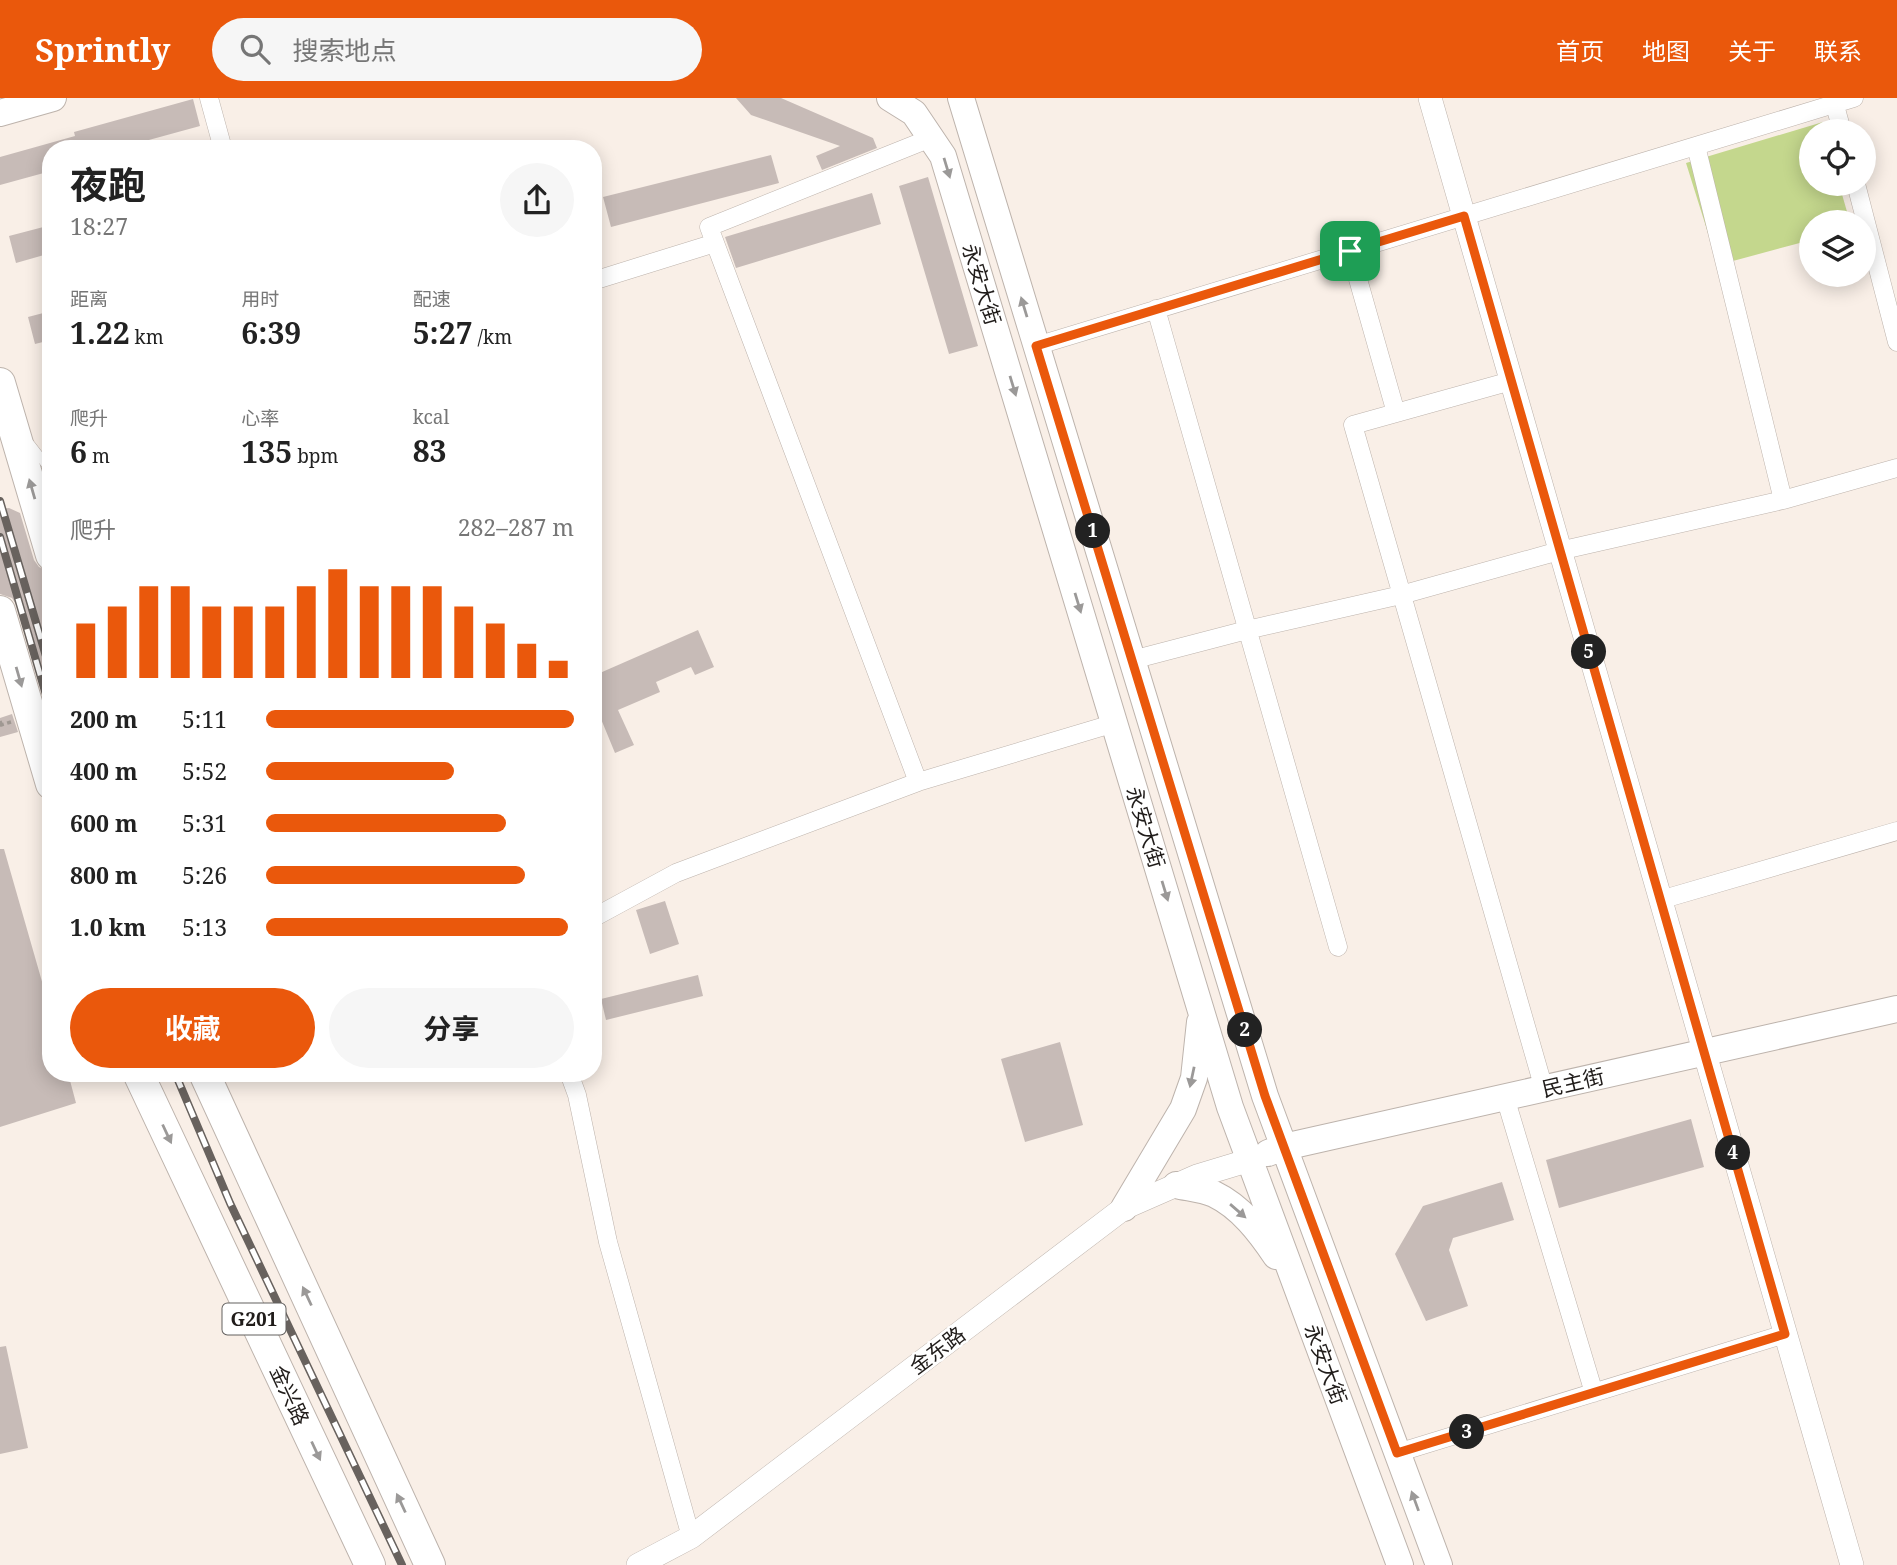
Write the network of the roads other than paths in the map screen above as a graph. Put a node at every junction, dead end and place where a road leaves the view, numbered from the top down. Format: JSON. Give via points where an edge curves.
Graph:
{"nodes":[{"id":1,"x":53,"y":98,"type":"edge"},
{"id":2,"x":209,"y":98,"type":"edge"},
{"id":3,"x":890,"y":98,"type":"edge"},
{"id":4,"x":961,"y":98,"type":"edge"},
{"id":5,"x":1430,"y":98,"type":"edge"},
{"id":6,"x":1854,"y":98,"type":"edge"},
{"id":7,"x":1834,"y":101,"type":"edge"},
{"id":8,"x":0,"y":113,"type":"edge"},
{"id":9,"x":1839,"y":119,"type":"edge"},
{"id":10,"x":931,"y":138,"type":"junction"},
{"id":11,"x":221,"y":140,"type":"edge"},
{"id":12,"x":1696,"y":146,"type":"junction"},
{"id":13,"x":1859,"y":196,"type":"edge"},
{"id":14,"x":1464,"y":216,"type":"junction"},
{"id":15,"x":715,"y":243,"type":"junction"},
{"id":16,"x":1350,"y":251,"type":"junction"},
{"id":17,"x":602,"y":278,"type":"edge"},
{"id":18,"x":1156,"y":309,"type":"junction"},
{"id":19,"x":1897,"y":342,"type":"edge"},
{"id":20,"x":1036,"y":346,"type":"junction"},
{"id":21,"x":1511,"y":381,"type":"junction"},
{"id":22,"x":0,"y":383,"type":"edge"},
{"id":23,"x":1396,"y":413,"type":"junction"},
{"id":24,"x":12,"y":423,"type":"junction"},
{"id":25,"x":42,"y":460,"type":"edge"},
{"id":26,"x":1897,"y":468,"type":"edge"},
{"id":27,"x":1783,"y":500,"type":"junction"},
{"id":28,"x":42,"y":525,"type":"edge"},
{"id":29,"x":1559,"y":551,"type":"junction"},
{"id":30,"x":1401,"y":595,"type":"junction"},
{"id":31,"x":0,"y":611,"type":"edge"},
{"id":32,"x":1247,"y":630,"type":"junction"},
{"id":33,"x":1132,"y":660,"type":"junction"},
{"id":34,"x":1115,"y":723,"type":"junction"},
{"id":35,"x":42,"y":753,"type":"edge"},
{"id":36,"x":918,"y":782,"type":"junction"},
{"id":37,"x":1897,"y":831,"type":"edge"},
{"id":38,"x":1660,"y":900,"type":"junction"},
{"id":39,"x":602,"y":913,"type":"edge"},
{"id":40,"x":1338,"y":947,"type":"dead end"},
{"id":41,"x":1897,"y":1009,"type":"edge"},
{"id":42,"x":1201,"y":1010,"type":"junction"},
{"id":43,"x":1704,"y":1053,"type":"junction"},
{"id":44,"x":142,"y":1082,"type":"edge"},
{"id":45,"x":211,"y":1082,"type":"edge"},
{"id":46,"x":572,"y":1082,"type":"edge"},
{"id":47,"x":1544,"y":1089,"type":"junction"},
{"id":48,"x":1505,"y":1097,"type":"junction"},
{"id":49,"x":1284,"y":1147,"type":"junction"},
{"id":50,"x":1250,"y":1160,"type":"junction"},
{"id":51,"x":1177,"y":1185,"type":"junction"},
{"id":52,"x":1124,"y":1208,"type":"junction"},
{"id":53,"x":1298,"y":1289,"type":"junction"},
{"id":54,"x":1785,"y":1334,"type":"junction"},
{"id":55,"x":1594,"y":1393,"type":"junction"},
{"id":56,"x":1397,"y":1453,"type":"junction"},
{"id":57,"x":691,"y":1537,"type":"junction"},
{"id":58,"x":370,"y":1565,"type":"edge"},
{"id":59,"x":429,"y":1565,"type":"edge"},
{"id":60,"x":638,"y":1565,"type":"edge"},
{"id":61,"x":1400,"y":1565,"type":"edge"},
{"id":62,"x":1439,"y":1565,"type":"edge"},
{"id":63,"x":1852,"y":1565,"type":"edge"}],
"edges":[{"from":1,"to":8,"type":"main road"},
{"from":2,"to":11,"type":"street"},
{"from":3,"to":10,"type":"main road","name":"永安大街","via":[[914,113]]},
{"from":20,"to":4,"type":"main road","name":"永安大街","one_way":true},
{"from":5,"to":14,"type":"street"},
{"from":6,"to":7,"type":"street"},
{"from":7,"to":9,"type":"street"},
{"from":7,"to":12,"type":"street"},
{"from":10,"to":15,"type":"street","via":[[709,227]]},
{"from":10,"to":34,"type":"main road","name":"永安大街","one_way":true,"via":[[943,156]]},
{"from":12,"to":14,"type":"street"},
{"from":12,"to":27,"type":"street"},
{"from":13,"to":19,"type":"street"},
{"from":14,"to":16,"type":"street"},
{"from":14,"to":21,"type":"street"},
{"from":15,"to":17,"type":"street"},
{"from":15,"to":36,"type":"street"},
{"from":16,"to":18,"type":"street"},
{"from":16,"to":23,"type":"street"},
{"from":18,"to":20,"type":"street"},
{"from":18,"to":32,"type":"street"},
{"from":20,"to":33,"type":"main road","name":"永安大街"},
{"from":21,"to":23,"type":"street"},
{"from":21,"to":29,"type":"street"},
{"from":22,"to":24,"type":"highway"},
{"from":23,"to":30,"type":"street","via":[[1353,425]]},
{"from":24,"to":25,"type":"lane"},
{"from":28,"to":24,"type":"highway","one_way":true},
{"from":26,"to":27,"type":"street"},
{"from":27,"to":29,"type":"street"},
{"from":29,"to":30,"type":"street"},
{"from":29,"to":38,"type":"street"},
{"from":30,"to":32,"type":"street"},
{"from":30,"to":47,"type":"street"},
{"from":31,"to":35,"type":"highway","one_way":true},
{"from":32,"to":33,"type":"street"},
{"from":32,"to":40,"type":"street"},
{"from":33,"to":49,"type":"main road","name":"永安大街"},
{"from":34,"to":36,"type":"street"},
{"from":34,"to":42,"type":"main road","name":"永安大街","one_way":true},
{"from":36,"to":39,"type":"street","via":[[676,873]]},
{"from":37,"to":38,"type":"street"},
{"from":38,"to":43,"type":"street"},
{"from":41,"to":43,"type":"main road","name":"民主街"},
{"from":42,"to":50,"type":"main road","name":"永安大街"},
{"from":42,"to":52,"type":"main road","one_way":true,"via":[[1194,1078],[1183,1109]]},
{"from":43,"to":47,"type":"main road","name":"民主街"},
{"from":43,"to":54,"type":"street"},
{"from":44,"to":58,"type":"highway","name":"金兴路","number":"G201","one_way":true},
{"from":59,"to":45,"type":"highway","number":"G201","one_way":true},
{"from":46,"to":57,"type":"street","via":[[608,1242]]},
{"from":47,"to":48,"type":"main road","name":"民主街"},
{"from":48,"to":49,"type":"main road","name":"民主街"},
{"from":48,"to":55,"type":"street"},
{"from":49,"to":50,"type":"main road","name":"民主街"},
{"from":49,"to":56,"type":"main road","name":"永安大街"},
{"from":50,"to":51,"type":"street","name":"金东路"},
{"from":50,"to":53,"type":"main road","name":"永安大街"},
{"from":51,"to":52,"type":"street","name":"金东路"},
{"from":51,"to":53,"type":"main road","one_way":true,"via":[[1213,1194],[1234,1206],[1260,1232]]},
{"from":52,"to":57,"type":"street","name":"金东路"},
{"from":53,"to":61,"type":"main road","name":"永安大街"},
{"from":54,"to":55,"type":"street"},
{"from":54,"to":63,"type":"street"},
{"from":55,"to":56,"type":"street"},
{"from":62,"to":56,"type":"main road","name":"永安大街","one_way":true},
{"from":57,"to":60,"type":"street","name":"金东路"}]}
